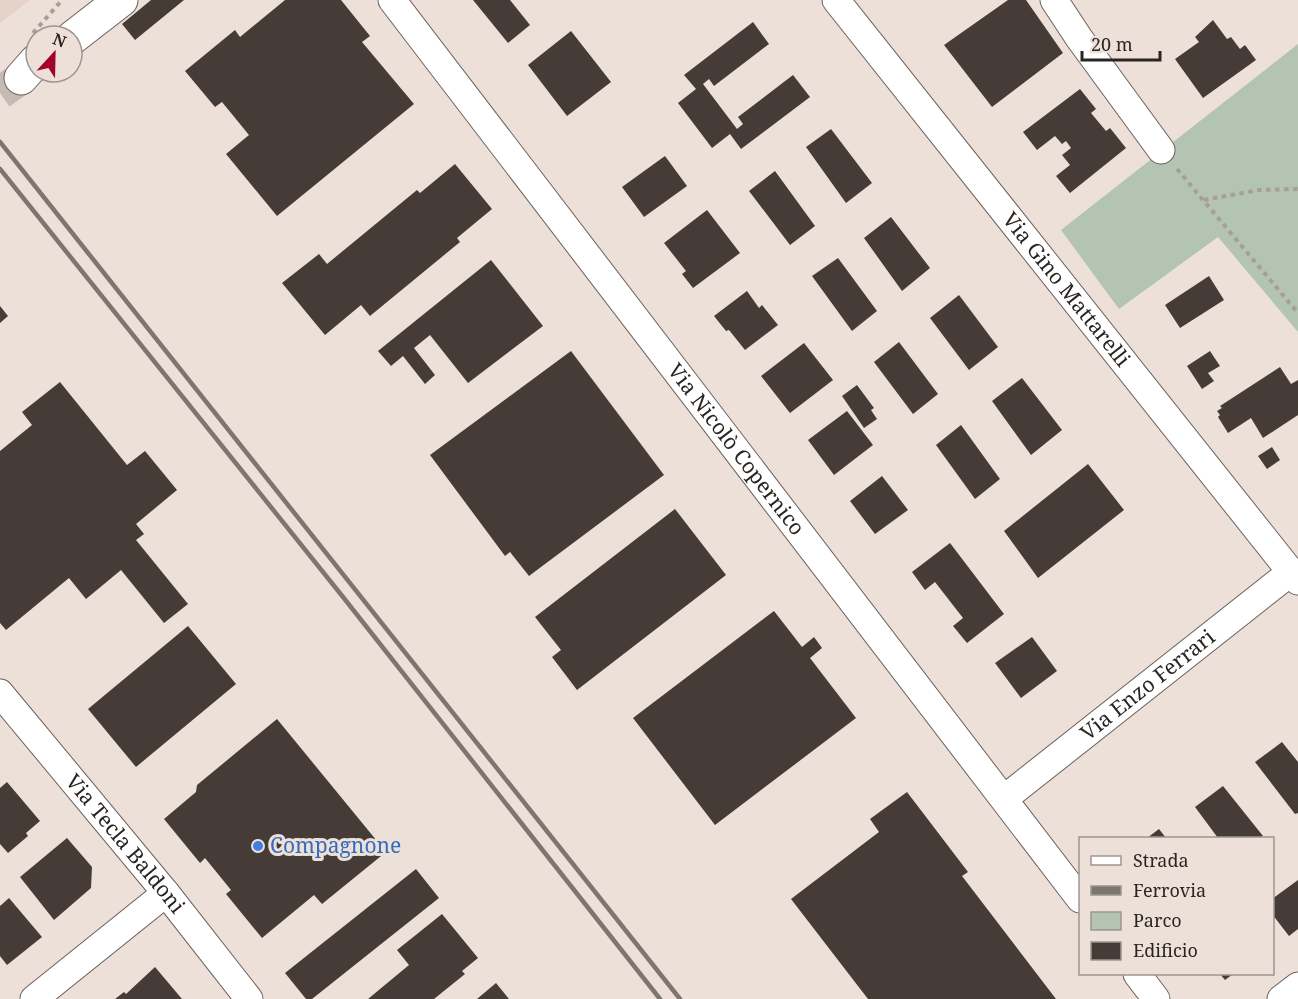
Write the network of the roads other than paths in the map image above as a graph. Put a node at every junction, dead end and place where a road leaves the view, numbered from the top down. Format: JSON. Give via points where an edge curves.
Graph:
{"nodes":[{"id":1,"x":90,"y":0,"type":"edge"},
{"id":2,"x":122,"y":0,"type":"edge"},
{"id":3,"x":392,"y":0,"type":"edge"},
{"id":4,"x":836,"y":0,"type":"edge"},
{"id":5,"x":1054,"y":0,"type":"edge"},
{"id":6,"x":69,"y":24,"type":"edge"},
{"id":7,"x":84,"y":29,"type":"edge"},
{"id":8,"x":1161,"y":150,"type":"road end"},
{"id":9,"x":1294,"y":576,"type":"edge"},
{"id":10,"x":6,"y":711,"type":"edge"},
{"id":11,"x":1005,"y":798,"type":"junction"},
{"id":12,"x":166,"y":893,"type":"junction"},
{"id":13,"x":1079,"y":898,"type":"edge"},
{"id":14,"x":1138,"y":975,"type":"edge"},
{"id":15,"x":1298,"y":986,"type":"edge"},
{"id":16,"x":34,"y":999,"type":"edge"},
{"id":17,"x":249,"y":999,"type":"edge"},
{"id":18,"x":1156,"y":999,"type":"edge"},
{"id":19,"x":1281,"y":999,"type":"edge"}],
"edges":[{"from":1,"to":6,"type":"main road"},
{"from":2,"to":7,"type":"main road"},
{"from":3,"to":11,"type":"street","name":"Via Nicolò Copernico"},
{"from":4,"to":9,"type":"street","name":"Via Gino Mattarelli"},
{"from":5,"to":8,"type":"street"},
{"from":9,"to":11,"type":"street","name":"Via Enzo Ferrari"},
{"from":10,"to":12,"type":"street","name":"Via Tecla Baldoni"},
{"from":11,"to":13,"type":"street","name":"Via Nicolò Copernico"},
{"from":12,"to":16,"type":"street"},
{"from":12,"to":17,"type":"street","name":"Via Tecla Baldoni"},
{"from":14,"to":18,"type":"street"},
{"from":15,"to":19,"type":"street"}]}
